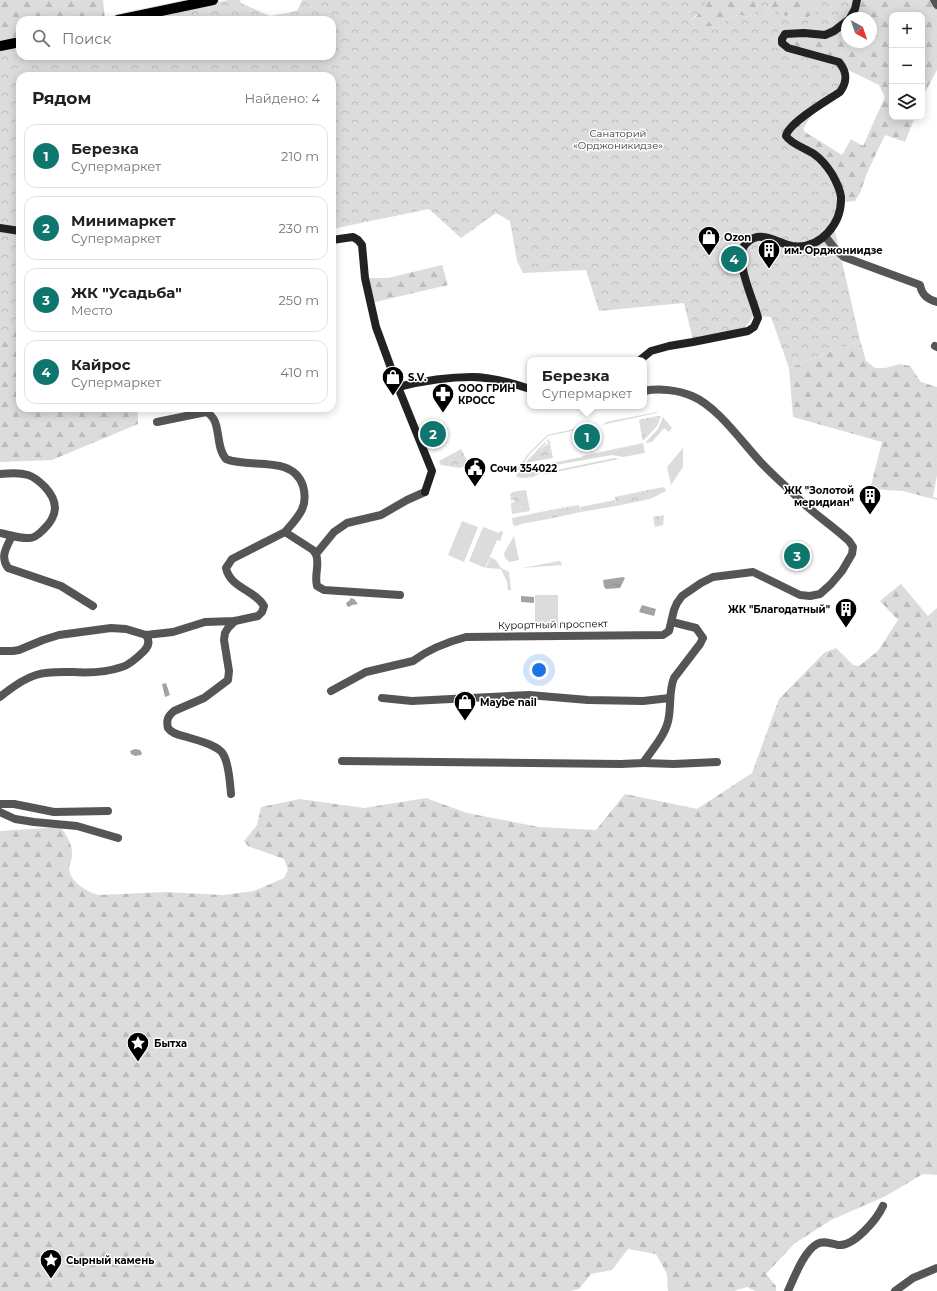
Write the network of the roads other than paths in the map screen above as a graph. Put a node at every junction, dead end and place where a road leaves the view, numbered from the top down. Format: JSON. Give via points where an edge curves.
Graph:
{"nodes":[{"id":1,"x":213,"y":0,"type":"edge"},
{"id":2,"x":857,"y":0,"type":"edge"},
{"id":3,"x":934,"y":0,"type":"edge"},
{"id":4,"x":937,"y":4,"type":"edge"},
{"id":5,"x":853,"y":12,"type":"edge"},
{"id":6,"x":137,"y":16,"type":"edge"},
{"id":7,"x":841,"y":26,"type":"edge"},
{"id":8,"x":16,"y":43,"type":"edge"},
{"id":9,"x":0,"y":46,"type":"edge"},
{"id":10,"x":0,"y":228,"type":"edge"},
{"id":11,"x":16,"y":230,"type":"edge"},
{"id":12,"x":825,"y":236,"type":"junction"},
{"id":13,"x":336,"y":239,"type":"edge"},
{"id":14,"x":937,"y":302,"type":"edge"},
{"id":15,"x":643,"y":357,"type":"edge"},
{"id":16,"x":398,"y":387,"type":"junction"},
{"id":17,"x":527,"y":388,"type":"edge"},
{"id":18,"x":647,"y":390,"type":"edge"},
{"id":19,"x":157,"y":422,"type":"dead end"},
{"id":20,"x":0,"y":474,"type":"edge"},
{"id":21,"x":286,"y":532,"type":"junction"},
{"id":22,"x":0,"y":533,"type":"edge"},
{"id":23,"x":12,"y":536,"type":"junction"},
{"id":24,"x":316,"y":554,"type":"junction"},
{"id":25,"x":400,"y":595,"type":"dead end"},
{"id":26,"x":93,"y":606,"type":"dead end"},
{"id":27,"x":236,"y":621,"type":"junction"},
{"id":28,"x":672,"y":622,"type":"junction"},
{"id":29,"x":146,"y":635,"type":"junction"},
{"id":30,"x":0,"y":651,"type":"edge"},
{"id":31,"x":330,"y":691,"type":"dead end"},
{"id":32,"x":0,"y":697,"type":"edge"},
{"id":33,"x":382,"y":698,"type":"dead end"},
{"id":34,"x":670,"y":698,"type":"junction"},
{"id":35,"x":342,"y":761,"type":"dead end"},
{"id":36,"x":717,"y":762,"type":"dead end"},
{"id":37,"x":643,"y":763,"type":"junction"},
{"id":38,"x":231,"y":794,"type":"dead end"},
{"id":39,"x":0,"y":804,"type":"edge"},
{"id":40,"x":108,"y":811,"type":"dead end"},
{"id":41,"x":0,"y":812,"type":"edge"},
{"id":42,"x":118,"y":838,"type":"dead end"},
{"id":43,"x":883,"y":1206,"type":"dead end"},
{"id":44,"x":937,"y":1268,"type":"edge"},
{"id":45,"x":788,"y":1291,"type":"edge"},
{"id":46,"x":895,"y":1291,"type":"edge"}],
"edges":[{"from":1,"to":6,"type":"main road"},
{"from":2,"to":5,"type":"street"},
{"from":3,"to":4,"type":"street"},
{"from":7,"to":12,"type":"street","via":[[825,36],[792,33],[786,34],[782,39],[782,43],[788,48],[838,62],[846,74],[840,92],[803,116],[789,129],[786,136],[824,163],[839,189],[840,210],[834,227]]},
{"from":8,"to":9,"type":"main road"},
{"from":10,"to":11,"type":"street"},
{"from":12,"to":14,"type":"street","via":[[844,257],[920,285],[922,293],[929,300]]},
{"from":12,"to":15,"type":"street","via":[[816,242],[800,246],[791,246],[764,237],[753,238],[745,245],[742,255],[758,318],[754,327],[748,331],[651,350]]},
{"from":13,"to":16,"type":"street","via":[[353,237],[362,245],[365,278],[376,327]]},
{"from":16,"to":17,"type":"street","via":[[425,380],[473,377]]},
{"from":16,"to":24,"type":"street","via":[[432,471],[425,492],[381,515],[347,523],[334,532]]},
{"from":18,"to":28,"type":"street","via":[[674,391],[692,396],[707,405],[779,480],[812,512],[844,536],[853,547],[852,554],[842,571],[820,594],[800,595],[753,572],[713,577],[682,596],[674,610]]},
{"from":19,"to":21,"type":"street","via":[[206,412],[213,417],[221,451],[226,459],[280,466],[297,475],[304,490],[304,506]]},
{"from":20,"to":23,"type":"street","via":[[17,473],[40,481],[56,506],[49,525],[40,534],[32,538]]},
{"from":21,"to":24,"type":"street"},
{"from":21,"to":27,"type":"street","via":[[232,559],[226,568],[229,577],[264,606],[258,616]]},
{"from":22,"to":23,"type":"street"},
{"from":23,"to":26,"type":"street","via":[[2,557],[8,568],[61,586]]},
{"from":24,"to":25,"type":"street","via":[[316,583],[324,590]]},
{"from":27,"to":29,"type":"street","via":[[205,622],[173,632]]},
{"from":27,"to":38,"type":"street","via":[[228,628],[224,640],[228,680],[204,698],[174,711],[167,722],[168,728],[175,734],[211,746],[223,754]]},
{"from":28,"to":31,"type":"street","name":"Курортный проспект","via":[[669,631],[659,636],[466,637],[447,642],[413,661],[366,672]]},
{"from":28,"to":34,"type":"street","via":[[696,628],[703,638],[674,678]]},
{"from":29,"to":30,"type":"street","via":[[111,628],[59,635],[19,650]]},
{"from":29,"to":32,"type":"street","via":[[149,640],[146,649],[122,667],[92,672],[37,674]]},
{"from":33,"to":34,"type":"street","via":[[412,701],[529,696],[643,701]]},
{"from":34,"to":37,"type":"street","via":[[665,731]]},
{"from":35,"to":37,"type":"street"},
{"from":36,"to":37,"type":"street"},
{"from":39,"to":40,"type":"street","via":[[14,804],[54,812]]},
{"from":41,"to":42,"type":"street","via":[[34,822],[76,826]]},
{"from":43,"to":45,"type":"street","via":[[875,1220],[851,1242],[844,1245],[824,1242],[814,1245]]},
{"from":44,"to":46,"type":"street","via":[[913,1278]]}]}
